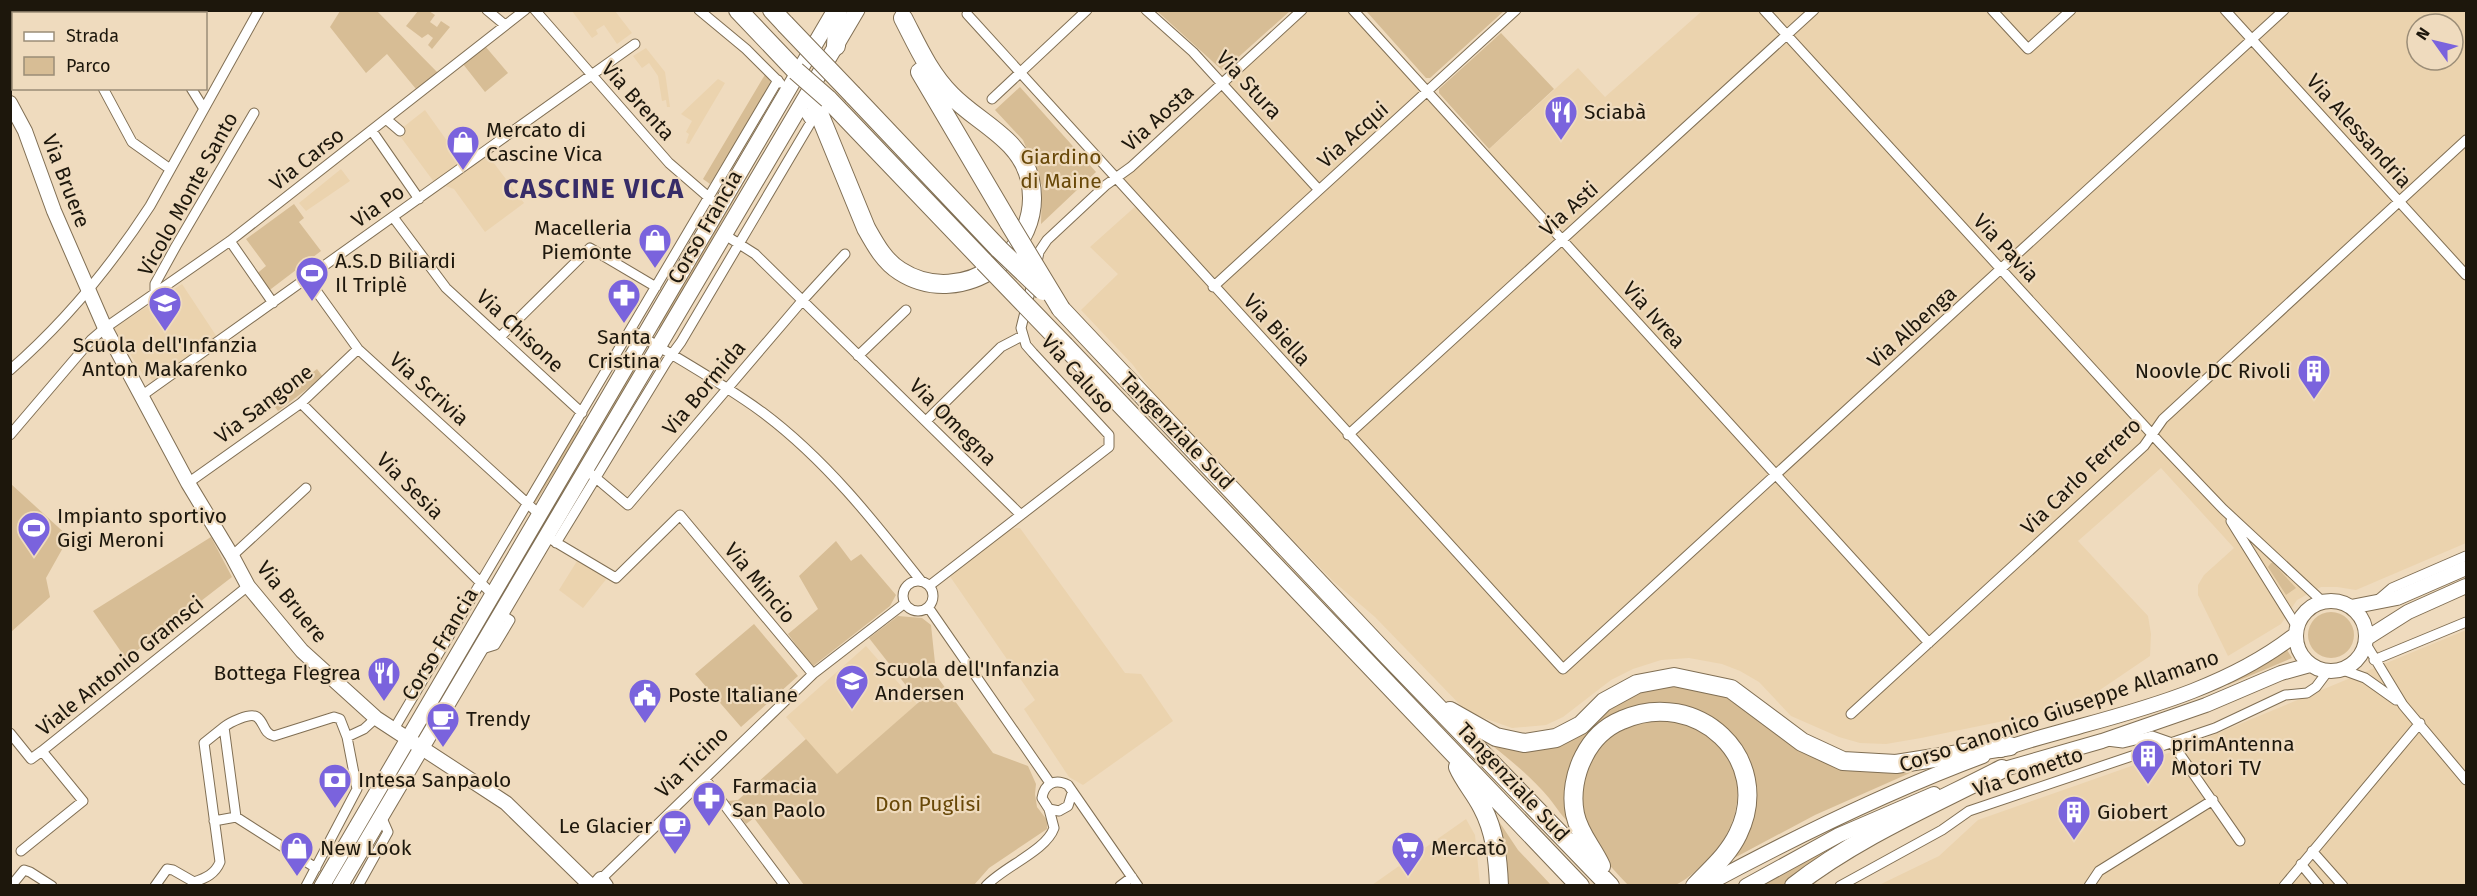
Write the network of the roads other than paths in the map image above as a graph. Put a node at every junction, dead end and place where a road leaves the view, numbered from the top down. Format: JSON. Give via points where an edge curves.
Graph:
{"nodes":[{"id":1,"x":259,"y":10,"type":"edge"},
{"id":2,"x":487,"y":10,"type":"edge"},
{"id":3,"x":525,"y":10,"type":"edge"},
{"id":4,"x":535,"y":10,"type":"edge"},
{"id":5,"x":699,"y":10,"type":"edge"},
{"id":6,"x":738,"y":10,"type":"edge"},
{"id":7,"x":836,"y":10,"type":"edge"},
{"id":8,"x":857,"y":10,"type":"edge"},
{"id":9,"x":1087,"y":10,"type":"edge"},
{"id":10,"x":1146,"y":10,"type":"edge"},
{"id":11,"x":1302,"y":10,"type":"edge"},
{"id":12,"x":1353,"y":10,"type":"edge"},
{"id":13,"x":1516,"y":10,"type":"edge"},
{"id":14,"x":1764,"y":10,"type":"edge"},
{"id":15,"x":1814,"y":10,"type":"edge"},
{"id":16,"x":1992,"y":10,"type":"edge"},
{"id":17,"x":2071,"y":10,"type":"edge"},
{"id":18,"x":2225,"y":10,"type":"edge"},
{"id":19,"x":2284,"y":10,"type":"edge"},
{"id":20,"x":902,"y":14,"type":"edge"},
{"id":21,"x":967,"y":14,"type":"dead end"},
{"id":22,"x":778,"y":17,"type":"edge"},
{"id":23,"x":505,"y":25,"type":"junction"},
{"id":24,"x":1787,"y":36,"type":"junction"},
{"id":25,"x":2252,"y":40,"type":"junction"},
{"id":26,"x":635,"y":44,"type":"dead end"},
{"id":27,"x":836,"y":46,"type":"junction"},
{"id":28,"x":796,"y":70,"type":"junction"},
{"id":29,"x":1020,"y":72,"type":"junction"},
{"id":30,"x":591,"y":76,"type":"junction"},
{"id":31,"x":1223,"y":84,"type":"junction"},
{"id":32,"x":783,"y":86,"type":"junction"},
{"id":33,"x":104,"y":90,"type":"edge"},
{"id":34,"x":192,"y":90,"type":"edge"},
{"id":35,"x":1427,"y":92,"type":"junction"},
{"id":36,"x":992,"y":99,"type":"dead end"},
{"id":37,"x":10,"y":103,"type":"edge"},
{"id":38,"x":800,"y":105,"type":"junction"},
{"id":39,"x":204,"y":109,"type":"junction"},
{"id":40,"x":254,"y":113,"type":"dead end"},
{"id":41,"x":386,"y":119,"type":"junction"},
{"id":42,"x":372,"y":131,"type":"junction"},
{"id":43,"x":400,"y":131,"type":"dead end"},
{"id":44,"x":2466,"y":140,"type":"edge"},
{"id":45,"x":170,"y":169,"type":"junction"},
{"id":46,"x":762,"y":171,"type":"junction"},
{"id":47,"x":1117,"y":177,"type":"junction"},
{"id":48,"x":776,"y":180,"type":"junction"},
{"id":49,"x":1319,"y":190,"type":"junction"},
{"id":50,"x":708,"y":198,"type":"junction"},
{"id":51,"x":419,"y":199,"type":"junction"},
{"id":52,"x":2399,"y":201,"type":"junction"},
{"id":53,"x":722,"y":207,"type":"junction"},
{"id":54,"x":393,"y":217,"type":"junction"},
{"id":55,"x":732,"y":239,"type":"junction"},
{"id":56,"x":1562,"y":240,"type":"junction"},
{"id":57,"x":230,"y":241,"type":"junction"},
{"id":58,"x":845,"y":254,"type":"dead end"},
{"id":59,"x":2002,"y":270,"type":"junction"},
{"id":60,"x":2466,"y":275,"type":"edge"},
{"id":61,"x":307,"y":278,"type":"junction"},
{"id":62,"x":1213,"y":286,"type":"junction"},
{"id":63,"x":656,"y":287,"type":"junction"},
{"id":64,"x":89,"y":291,"type":"junction"},
{"id":65,"x":155,"y":293,"type":"junction"},
{"id":66,"x":802,"y":301,"type":"junction"},
{"id":67,"x":273,"y":303,"type":"junction"},
{"id":68,"x":1061,"y":309,"type":"junction"},
{"id":69,"x":906,"y":310,"type":"dead end"},
{"id":70,"x":105,"y":328,"type":"junction"},
{"id":71,"x":631,"y":330,"type":"junction"},
{"id":72,"x":501,"y":336,"type":"junction"},
{"id":73,"x":1022,"y":336,"type":"junction"},
{"id":74,"x":644,"y":338,"type":"junction"},
{"id":75,"x":358,"y":349,"type":"junction"},
{"id":76,"x":665,"y":351,"type":"junction"},
{"id":77,"x":858,"y":356,"type":"junction"},
{"id":78,"x":10,"y":370,"type":"edge"},
{"id":79,"x":728,"y":388,"type":"junction"},
{"id":80,"x":140,"y":397,"type":"junction"},
{"id":81,"x":301,"y":403,"type":"junction"},
{"id":82,"x":586,"y":417,"type":"junction"},
{"id":83,"x":926,"y":421,"type":"junction"},
{"id":84,"x":2152,"y":434,"type":"junction"},
{"id":85,"x":10,"y":435,"type":"edge"},
{"id":86,"x":1348,"y":435,"type":"junction"},
{"id":87,"x":591,"y":473,"type":"junction"},
{"id":88,"x":1776,"y":475,"type":"junction"},
{"id":89,"x":188,"y":483,"type":"junction"},
{"id":90,"x":306,"y":488,"type":"dead end"},
{"id":91,"x":528,"y":503,"type":"junction"},
{"id":92,"x":2223,"y":508,"type":"junction"},
{"id":93,"x":540,"y":515,"type":"junction"},
{"id":94,"x":1021,"y":515,"type":"junction"},
{"id":95,"x":551,"y":539,"type":"junction"},
{"id":96,"x":232,"y":556,"type":"junction"},
{"id":97,"x":2466,"y":556,"type":"edge"},
{"id":98,"x":2466,"y":568,"type":"edge"},
{"id":99,"x":481,"y":582,"type":"junction"},
{"id":100,"x":925,"y":583,"type":"junction"},
{"id":101,"x":248,"y":586,"type":"junction"},
{"id":102,"x":2466,"y":586,"type":"edge"},
{"id":103,"x":493,"y":595,"type":"junction"},
{"id":104,"x":2323,"y":602,"type":"junction"},
{"id":105,"x":905,"y":603,"type":"junction"},
{"id":106,"x":2371,"y":604,"type":"junction"},
{"id":107,"x":928,"y":607,"type":"junction"},
{"id":108,"x":2351,"y":607,"type":"junction"},
{"id":109,"x":2466,"y":622,"type":"edge"},
{"id":110,"x":2296,"y":631,"type":"junction"},
{"id":111,"x":2366,"y":641,"type":"junction"},
{"id":112,"x":1929,"y":643,"type":"junction"},
{"id":113,"x":2374,"y":660,"type":"junction"},
{"id":114,"x":2310,"y":665,"type":"junction"},
{"id":115,"x":1563,"y":669,"type":"joint"},
{"id":116,"x":2343,"y":670,"type":"junction"},
{"id":117,"x":2328,"y":671,"type":"junction"},
{"id":118,"x":813,"y":674,"type":"junction"},
{"id":119,"x":1433,"y":702,"type":"junction"},
{"id":120,"x":2403,"y":705,"type":"junction"},
{"id":121,"x":1851,"y":714,"type":"dead end"},
{"id":122,"x":376,"y":718,"type":"junction"},
{"id":123,"x":2420,"y":723,"type":"junction"},
{"id":124,"x":224,"y":727,"type":"junction"},
{"id":125,"x":394,"y":729,"type":"junction"},
{"id":126,"x":10,"y":732,"type":"edge"},
{"id":127,"x":347,"y":737,"type":"junction"},
{"id":128,"x":2102,"y":741,"type":"junction"},
{"id":129,"x":415,"y":743,"type":"junction"},
{"id":130,"x":2172,"y":743,"type":"junction"},
{"id":131,"x":1448,"y":746,"type":"junction"},
{"id":132,"x":2010,"y":746,"type":"junction"},
{"id":133,"x":42,"y":751,"type":"junction"},
{"id":134,"x":2002,"y":769,"type":"junction"},
{"id":135,"x":705,"y":778,"type":"junction"},
{"id":136,"x":2466,"y":780,"type":"edge"},
{"id":137,"x":1050,"y":783,"type":"junction"},
{"id":138,"x":1072,"y":794,"type":"junction"},
{"id":139,"x":2212,"y":800,"type":"junction"},
{"id":140,"x":1068,"y":806,"type":"junction"},
{"id":141,"x":1049,"y":809,"type":"junction"},
{"id":142,"x":381,"y":815,"type":"junction"},
{"id":143,"x":236,"y":817,"type":"junction"},
{"id":144,"x":1090,"y":818,"type":"junction"},
{"id":145,"x":214,"y":821,"type":"junction"},
{"id":146,"x":2240,"y":842,"type":"dead end"},
{"id":147,"x":21,"y":851,"type":"dead end"},
{"id":148,"x":2312,"y":851,"type":"junction"},
{"id":149,"x":2301,"y":864,"type":"junction"},
{"id":150,"x":316,"y":868,"type":"junction"},
{"id":151,"x":1132,"y":877,"type":"junction"},
{"id":152,"x":598,"y":884,"type":"edge"},
{"id":153,"x":2340,"y":884,"type":"edge"},
{"id":154,"x":11,"y":885,"type":"edge"},
{"id":155,"x":52,"y":885,"type":"edge"},
{"id":156,"x":155,"y":885,"type":"edge"},
{"id":157,"x":306,"y":885,"type":"edge"},
{"id":158,"x":322,"y":885,"type":"edge"},
{"id":159,"x":340,"y":885,"type":"edge"},
{"id":160,"x":358,"y":885,"type":"edge"},
{"id":161,"x":785,"y":885,"type":"edge"},
{"id":162,"x":986,"y":885,"type":"edge"},
{"id":163,"x":1120,"y":885,"type":"edge"},
{"id":164,"x":1138,"y":885,"type":"edge"},
{"id":165,"x":1498,"y":885,"type":"edge"},
{"id":166,"x":1580,"y":885,"type":"edge"},
{"id":167,"x":1610,"y":885,"type":"edge"},
{"id":168,"x":1695,"y":885,"type":"edge"},
{"id":169,"x":1704,"y":885,"type":"edge"},
{"id":170,"x":1746,"y":885,"type":"edge"},
{"id":171,"x":1794,"y":885,"type":"edge"},
{"id":172,"x":1840,"y":885,"type":"edge"},
{"id":173,"x":2089,"y":885,"type":"edge"},
{"id":174,"x":2283,"y":885,"type":"edge"},
{"id":175,"x":2319,"y":885,"type":"edge"}],
"edges":[{"from":1,"to":39,"type":"street"},
{"from":2,"to":23,"type":"street"},
{"from":3,"to":23,"type":"street","name":"Via Carso"},
{"from":4,"to":30,"type":"street","name":"Via Brenta"},
{"from":5,"to":32,"type":"street"},
{"from":6,"to":28,"type":"highway","name":"Tangenziale Sud"},
{"from":7,"to":27,"type":"highway"},
{"from":7,"to":32,"type":"main road","name":"Corso Francia"},
{"from":8,"to":27,"type":"main road","name":"Corso Francia"},
{"from":9,"to":29,"type":"street"},
{"from":10,"to":31,"type":"street","name":"Via Stura"},
{"from":11,"to":31,"type":"street","name":"Via Aosta"},
{"from":12,"to":35,"type":"street","name":"Via Ivrea"},
{"from":13,"to":35,"type":"street","name":"Via Acqui"},
{"from":14,"to":24,"type":"street","name":"Via Pavia"},
{"from":15,"to":24,"type":"street","name":"Via Asti"},
{"from":16,"to":17,"type":"street","via":[[2028,49]]},
{"from":18,"to":25,"type":"street","name":"Via Alessandria"},
{"from":19,"to":25,"type":"street","name":"Via Albenga"},
{"from":20,"to":28,"type":"highway","via":[[938,81],[967,110],[1009,142],[1029,176],[1029,217],[1020,242],[992,270],[953,284],[926,282],[900,271],[877,247],[866,228],[827,128]]},
{"from":20,"to":68,"type":"highway","bridge":true,"via":[[910,55]]},
{"from":21,"to":29,"type":"street","name":"Via Biella"},
{"from":22,"to":68,"type":"highway","name":"Tangenziale Sud","bridge":true},
{"from":23,"to":41,"type":"street","name":"Via Carso"},
{"from":24,"to":56,"type":"street","name":"Via Asti"},
{"from":24,"to":59,"type":"street","name":"Via Pavia"},
{"from":25,"to":52,"type":"street","name":"Via Alessandria"},
{"from":25,"to":59,"type":"street","name":"Via Albenga"},
{"from":26,"to":30,"type":"street","name":"Via Po"},
{"from":27,"to":38,"type":"main road","name":"Corso Francia"},
{"from":28,"to":131,"type":"highway","name":"Tangenziale Sud","bridge":true,"via":[[840,111]]},
{"from":29,"to":36,"type":"street"},
{"from":29,"to":47,"type":"street","name":"Via Biella"},
{"from":30,"to":50,"type":"street","name":"Via Brenta","via":[[669,163]]},
{"from":30,"to":51,"type":"street","name":"Via Po"},
{"from":31,"to":47,"type":"street","name":"Via Aosta"},
{"from":31,"to":49,"type":"street","name":"Via Stura"},
{"from":32,"to":50,"type":"street","name":"Corso Francia"},
{"from":32,"to":53,"type":"main road","name":"Corso Francia"},
{"from":33,"to":45,"type":"street","via":[[132,142]]},
{"from":34,"to":39,"type":"street"},
{"from":35,"to":49,"type":"street","name":"Via Acqui"},
{"from":35,"to":56,"type":"street","name":"Via Ivrea"},
{"from":37,"to":64,"type":"main road","name":"Via Bruere"},
{"from":38,"to":46,"type":"main road","name":"Corso Francia"},
{"from":38,"to":48,"type":"street","name":"Corso Francia","via":[[811,122]]},
{"from":39,"to":45,"type":"street"},
{"from":40,"to":65,"type":"street","name":"Vicolo Monte Santo","via":[[155,284]]},
{"from":41,"to":42,"type":"street","name":"Via Carso"},
{"from":41,"to":43,"type":"street"},
{"from":42,"to":51,"type":"street"},
{"from":42,"to":57,"type":"street","name":"Via Carso"},
{"from":44,"to":52,"type":"street","name":"Via Carlo Ferrero"},
{"from":45,"to":64,"type":"street","via":[[130,235]]},
{"from":46,"to":48,"type":"street","name":"Corso Francia"},
{"from":46,"to":55,"type":"main road","name":"Corso Francia"},
{"from":47,"to":62,"type":"street","name":"Via Biella"},
{"from":47,"to":73,"type":"street","name":"Via Aosta","via":[[1047,240],[1039,252]]},
{"from":48,"to":55,"type":"street","name":"Corso Francia"},
{"from":49,"to":62,"type":"street","name":"Via Acqui"},
{"from":50,"to":53,"type":"street","name":"Via Brenta"},
{"from":50,"to":63,"type":"street","name":"Corso Francia"},
{"from":51,"to":54,"type":"street","name":"Via Po"},
{"from":52,"to":60,"type":"street","name":"Via Alessandria"},
{"from":52,"to":84,"type":"street","name":"Via Carlo Ferrero","via":[[2163,419]]},
{"from":53,"to":74,"type":"main road","name":"Corso Francia"},
{"from":54,"to":61,"type":"street","name":"Via Po"},
{"from":54,"to":72,"type":"street","name":"Via Chisone","via":[[446,288]]},
{"from":55,"to":66,"type":"street","name":"Via Omegna","via":[[755,254]]},
{"from":55,"to":76,"type":"main road","name":"Corso Francia"},
{"from":56,"to":86,"type":"street","name":"Via Asti"},
{"from":56,"to":88,"type":"street","name":"Via Ivrea"},
{"from":57,"to":65,"type":"street","name":"Via Carso"},
{"from":57,"to":67,"type":"street"},
{"from":58,"to":66,"type":"street","name":"Via Bormida"},
{"from":59,"to":84,"type":"street","name":"Via Pavia"},
{"from":59,"to":88,"type":"street","name":"Via Albenga"},
{"from":61,"to":67,"type":"street","name":"Via Po"},
{"from":61,"to":75,"type":"street","name":"Via Scrivia"},
{"from":62,"to":86,"type":"street","name":"Via Biella"},
{"from":63,"to":71,"type":"street","name":"Corso Francia"},
{"from":63,"to":72,"type":"street","via":[[590,248]]},
{"from":64,"to":70,"type":"main road","name":"Via Bruere"},
{"from":64,"to":78,"type":"street"},
{"from":65,"to":70,"type":"street","name":"Via Carso"},
{"from":66,"to":77,"type":"street","name":"Via Omegna"},
{"from":66,"to":79,"type":"street","name":"Via Bormida"},
{"from":67,"to":80,"type":"street","name":"Via Po"},
{"from":68,"to":119,"type":"highway","name":"Tangenziale Sud"},
{"from":69,"to":77,"type":"street"},
{"from":70,"to":80,"type":"main road","name":"Via Bruere"},
{"from":70,"to":85,"type":"street","name":"Via Carso"},
{"from":71,"to":74,"type":"street"},
{"from":71,"to":82,"type":"street","name":"Corso Francia"},
{"from":72,"to":82,"type":"street","name":"Via Chisone"},
{"from":73,"to":83,"type":"street","via":[[1001,347]]},
{"from":73,"to":94,"type":"street","name":"Via Caluso","via":[[1033,354],[1109,435],[1109,447]]},
{"from":74,"to":76,"type":"street"},
{"from":74,"to":82,"type":"main road","name":"Corso Francia"},
{"from":75,"to":81,"type":"street","name":"Via Sangone"},
{"from":75,"to":91,"type":"street","name":"Via Scrivia"},
{"from":76,"to":79,"type":"street"},
{"from":76,"to":87,"type":"main road","name":"Corso Francia"},
{"from":77,"to":83,"type":"street","name":"Via Omegna"},
{"from":79,"to":87,"type":"street","name":"Via Bormida","via":[[628,505]]},
{"from":79,"to":100,"type":"street","via":[[772,420],[826,468]]},
{"from":80,"to":89,"type":"main road","name":"Via Bruere"},
{"from":81,"to":89,"type":"street","name":"Via Sangone"},
{"from":81,"to":99,"type":"street","name":"Via Sesia"},
{"from":82,"to":91,"type":"street","name":"Corso Francia"},
{"from":82,"to":93,"type":"main road","name":"Corso Francia"},
{"from":83,"to":94,"type":"street","name":"Via Omegna"},
{"from":84,"to":92,"type":"street","name":"Via Pavia"},
{"from":84,"to":112,"type":"street","name":"Via Carlo Ferrero","via":[[2145,446]]},
{"from":86,"to":115,"type":"street","name":"Via Biella"},
{"from":87,"to":95,"type":"main road","name":"Corso Francia"},
{"from":88,"to":112,"type":"street","name":"Via Ivrea"},
{"from":88,"to":115,"type":"street","name":"Via Albenga"},
{"from":89,"to":96,"type":"main road","name":"Via Bruere"},
{"from":90,"to":96,"type":"street"},
{"from":91,"to":93,"type":"street","name":"Via Scrivia"},
{"from":91,"to":99,"type":"street","name":"Corso Francia"},
{"from":92,"to":104,"type":"street","name":"Via Pavia"},
{"from":92,"to":110,"type":"street","name":"Via Pavia"},
{"from":93,"to":103,"type":"main road","name":"Corso Francia"},
{"from":94,"to":100,"type":"street"},
{"from":95,"to":118,"type":"street","name":"Via Mincio","via":[[616,578],[680,515]]},
{"from":95,"to":129,"type":"main road","name":"Corso Francia"},
{"from":96,"to":101,"type":"main road","name":"Via Bruere"},
{"from":97,"to":106,"type":"street","via":[[2392,588]]},
{"from":98,"to":106,"type":"main road","via":[[2397,598]]},
{"from":99,"to":103,"type":"street","name":"Via Sesia"},
{"from":99,"to":125,"type":"street","name":"Corso Francia"},
{"from":100,"to":105,"type":"street","via":[[911,582],[904,589]]},
{"from":100,"to":107,"type":"street","via":[[933,599]]},
{"from":101,"to":122,"type":"main road","name":"Via Bruere","via":[[302,651]]},
{"from":101,"to":133,"type":"street","name":"Viale Antonio Gramsci"},
{"from":102,"to":111,"type":"main road","via":[[2408,612]]},
{"from":103,"to":129,"type":"main road","name":"Corso Francia"},
{"from":104,"to":108,"type":"main road"},
{"from":104,"to":110,"type":"main road","via":[[2307,611]]},
{"from":105,"to":107,"type":"street","via":[[915,611]]},
{"from":105,"to":118,"type":"street","name":"Via Ticino"},
{"from":106,"to":108,"type":"main road"},
{"from":107,"to":137,"type":"street"},
{"from":108,"to":111,"type":"main road","via":[[2365,626]]},
{"from":109,"to":113,"type":"street"},
{"from":110,"to":114,"type":"main road","via":[[2297,646]]},
{"from":110,"to":132,"type":"main road","name":"Corso Canonico Giuseppe Allamano","via":[[2276,650],[2196,689]]},
{"from":111,"to":113,"type":"street"},
{"from":111,"to":116,"type":"main road","via":[[2361,655]]},
{"from":112,"to":121,"type":"street","name":"Via Carlo Ferrero"},
{"from":113,"to":120,"type":"street"},
{"from":114,"to":117,"type":"main road"},
{"from":114,"to":128,"type":"main road","name":"Corso Canonico Giuseppe Allamano"},
{"from":116,"to":117,"type":"main road"},
{"from":116,"to":120,"type":"street","via":[[2365,678]]},
{"from":117,"to":130,"type":"street","name":"Via Cometto","via":[[2307,693],[2285,695]]},
{"from":118,"to":135,"type":"street","name":"Via Ticino"},
{"from":119,"to":132,"type":"highway","via":[[1496,737],[1524,743],[1556,738],[1581,725],[1604,702],[1637,684],[1674,677],[1731,689],[1802,742],[1843,761],[1896,764]]},
{"from":119,"to":167,"type":"highway","name":"Tangenziale Sud"},
{"from":120,"to":123,"type":"street"},
{"from":122,"to":125,"type":"main road","name":"Via Bruere"},
{"from":122,"to":127,"type":"street"},
{"from":123,"to":136,"type":"street"},
{"from":123,"to":148,"type":"street"},
{"from":124,"to":127,"type":"street","via":[[254,716],[274,736],[336,717]]},
{"from":124,"to":143,"type":"street"},
{"from":124,"to":145,"type":"street","via":[[204,743]]},
{"from":125,"to":129,"type":"main road","name":"Via Bruere"},
{"from":126,"to":133,"type":"street","via":[[32,759]]},
{"from":127,"to":150,"type":"street","via":[[357,789]]},
{"from":128,"to":130,"type":"street","name":"Via Cometto","via":[[2123,743],[2152,736]]},
{"from":128,"to":134,"type":"main road","name":"Corso Canonico Giuseppe Allamano"},
{"from":129,"to":142,"type":"main road","name":"Corso Francia"},
{"from":129,"to":152,"type":"main road","name":"Via Bruere","via":[[506,803]]},
{"from":129,"to":158,"type":"main road","name":"Corso Francia"},
{"from":130,"to":139,"type":"street"},
{"from":130,"to":172,"type":"street","name":"Via Cometto","via":[[1979,807]]},
{"from":131,"to":165,"type":"highway","via":[[1491,826]]},
{"from":131,"to":166,"type":"highway","name":"Tangenziale Sud"},
{"from":132,"to":169,"type":"main road","name":"Corso Canonico Giuseppe Allamano","via":[[1920,779],[1829,820]]},
{"from":133,"to":147,"type":"street","name":"Viale Antonio Gramsci","via":[[83,801]]},
{"from":134,"to":170,"type":"main road","name":"Corso Canonico Giuseppe Allamano","via":[[1839,835]]},
{"from":134,"to":171,"type":"highway","via":[[1871,837]]},
{"from":135,"to":152,"type":"street","name":"Via Ticino"},
{"from":135,"to":161,"type":"street"},
{"from":137,"to":138,"type":"street","via":[[1064,783]]},
{"from":137,"to":141,"type":"street","via":[[1042,798]]},
{"from":138,"to":140,"type":"street"},
{"from":138,"to":144,"type":"street"},
{"from":139,"to":146,"type":"street"},
{"from":139,"to":173,"type":"street","via":[[2099,871]]},
{"from":140,"to":141,"type":"street","via":[[1059,811]]},
{"from":140,"to":144,"type":"street"},
{"from":141,"to":162,"type":"street","via":[[1054,828],[1047,840]]},
{"from":142,"to":159,"type":"main road","name":"Corso Francia"},
{"from":142,"to":160,"type":"street","via":[[388,832]]},
{"from":143,"to":145,"type":"street"},
{"from":143,"to":150,"type":"street"},
{"from":144,"to":151,"type":"street"},
{"from":145,"to":156,"type":"street","via":[[220,862],[212,874],[194,882],[167,869]]},
{"from":148,"to":149,"type":"street"},
{"from":148,"to":153,"type":"street"},
{"from":149,"to":174,"type":"street"},
{"from":149,"to":175,"type":"street"},
{"from":150,"to":157,"type":"street"},
{"from":151,"to":163,"type":"street"},
{"from":151,"to":164,"type":"street"},
{"from":154,"to":155,"type":"street","via":[[24,870]]},
{"from":167,"to":168,"type":"highway","via":[[1579,828],[1575,783],[1579,766],[1604,730],[1651,710],[1691,716],[1716,730],[1728,742],[1745,776],[1747,796],[1740,831],[1722,858]]}]}
